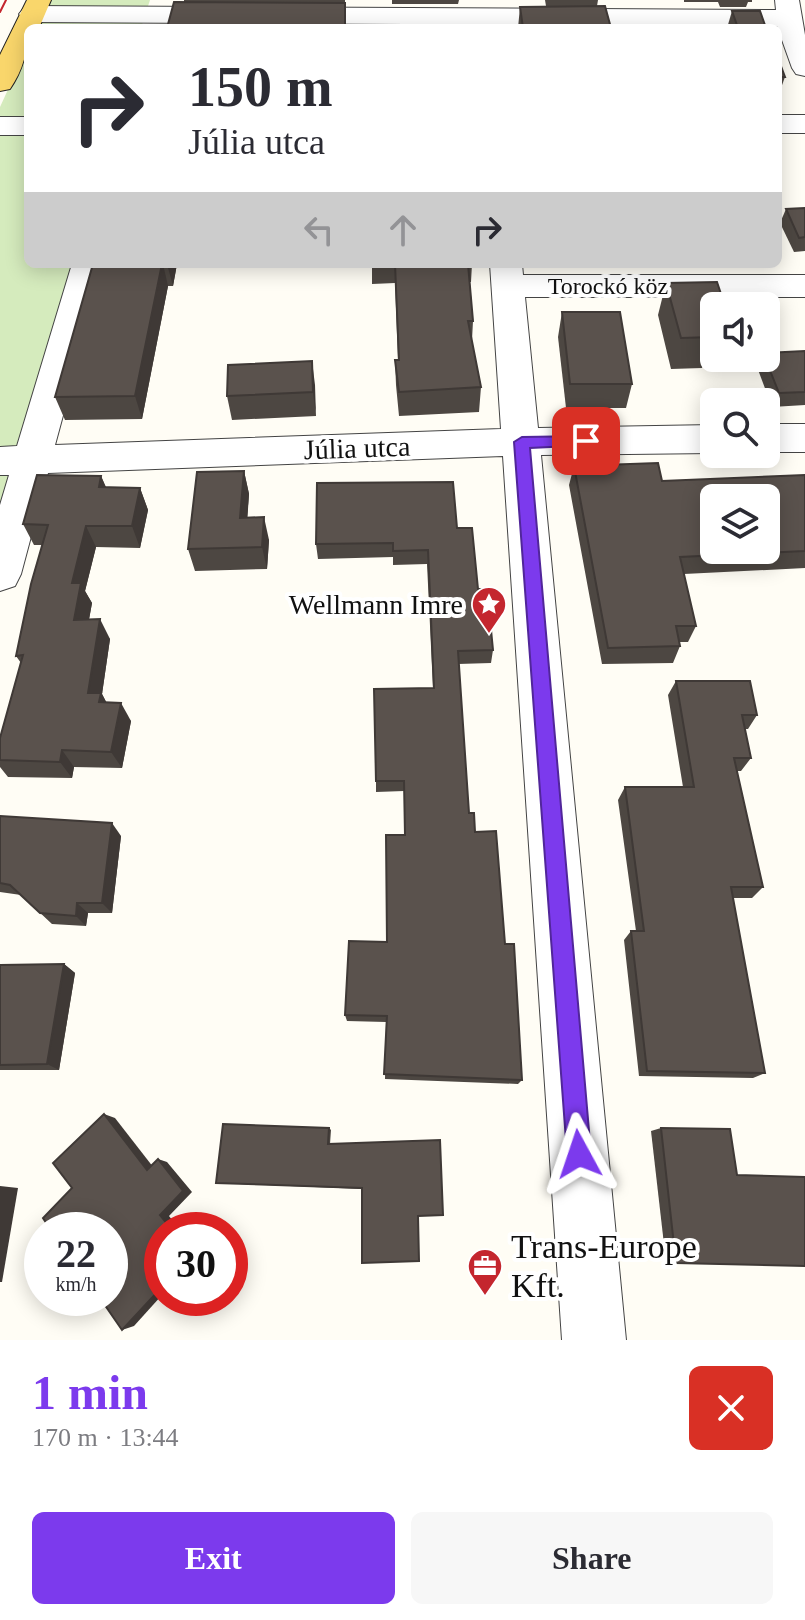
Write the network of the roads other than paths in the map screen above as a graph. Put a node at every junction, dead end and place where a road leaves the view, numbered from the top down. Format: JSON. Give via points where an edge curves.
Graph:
{"nodes":[{"id":1,"x":36,"y":7,"type":"edge"},
{"id":2,"x":788,"y":9,"type":"edge"},
{"id":3,"x":150,"y":14,"type":"edge"},
{"id":4,"x":485,"y":15,"type":"edge"},
{"id":5,"x":24,"y":32,"type":"edge"},
{"id":6,"x":805,"y":68,"type":"edge"},
{"id":7,"x":0,"y":83,"type":"edge"},
{"id":8,"x":782,"y":124,"type":"edge"},
{"id":9,"x":805,"y":124,"type":"edge"},
{"id":10,"x":0,"y":126,"type":"edge"},
{"id":11,"x":24,"y":126,"type":"edge"},
{"id":12,"x":87,"y":268,"type":"edge"},
{"id":13,"x":507,"y":275,"type":"edge"},
{"id":14,"x":805,"y":286,"type":"edge"},
{"id":15,"x":780,"y":438,"type":"edge"},
{"id":16,"x":805,"y":438,"type":"edge"},
{"id":17,"x":700,"y":439,"type":"edge"},
{"id":18,"x":522,"y":442,"type":"junction"},
{"id":19,"x":17,"y":460,"type":"edge"},
{"id":20,"x":0,"y":574,"type":"edge"},
{"id":21,"x":594,"y":1340,"type":"edge"}],
"edges":[{"from":1,"to":3,"type":"street"},
{"from":2,"to":4,"type":"street"},
{"from":2,"to":6,"type":"street"},
{"from":3,"to":4,"type":"street"},
{"from":5,"to":7,"type":"main road"},
{"from":8,"to":9,"type":"street"},
{"from":10,"to":11,"type":"street"},
{"from":12,"to":19,"type":"street"},
{"from":13,"to":14,"type":"street","name":"Torockó köz"},
{"from":13,"to":18,"type":"street"},
{"from":15,"to":16,"type":"street"},
{"from":17,"to":18,"type":"street","name":"Júlia utca"},
{"from":18,"to":19,"type":"street","name":"Júlia utca"},
{"from":18,"to":21,"type":"street"},
{"from":19,"to":20,"type":"street"}]}
